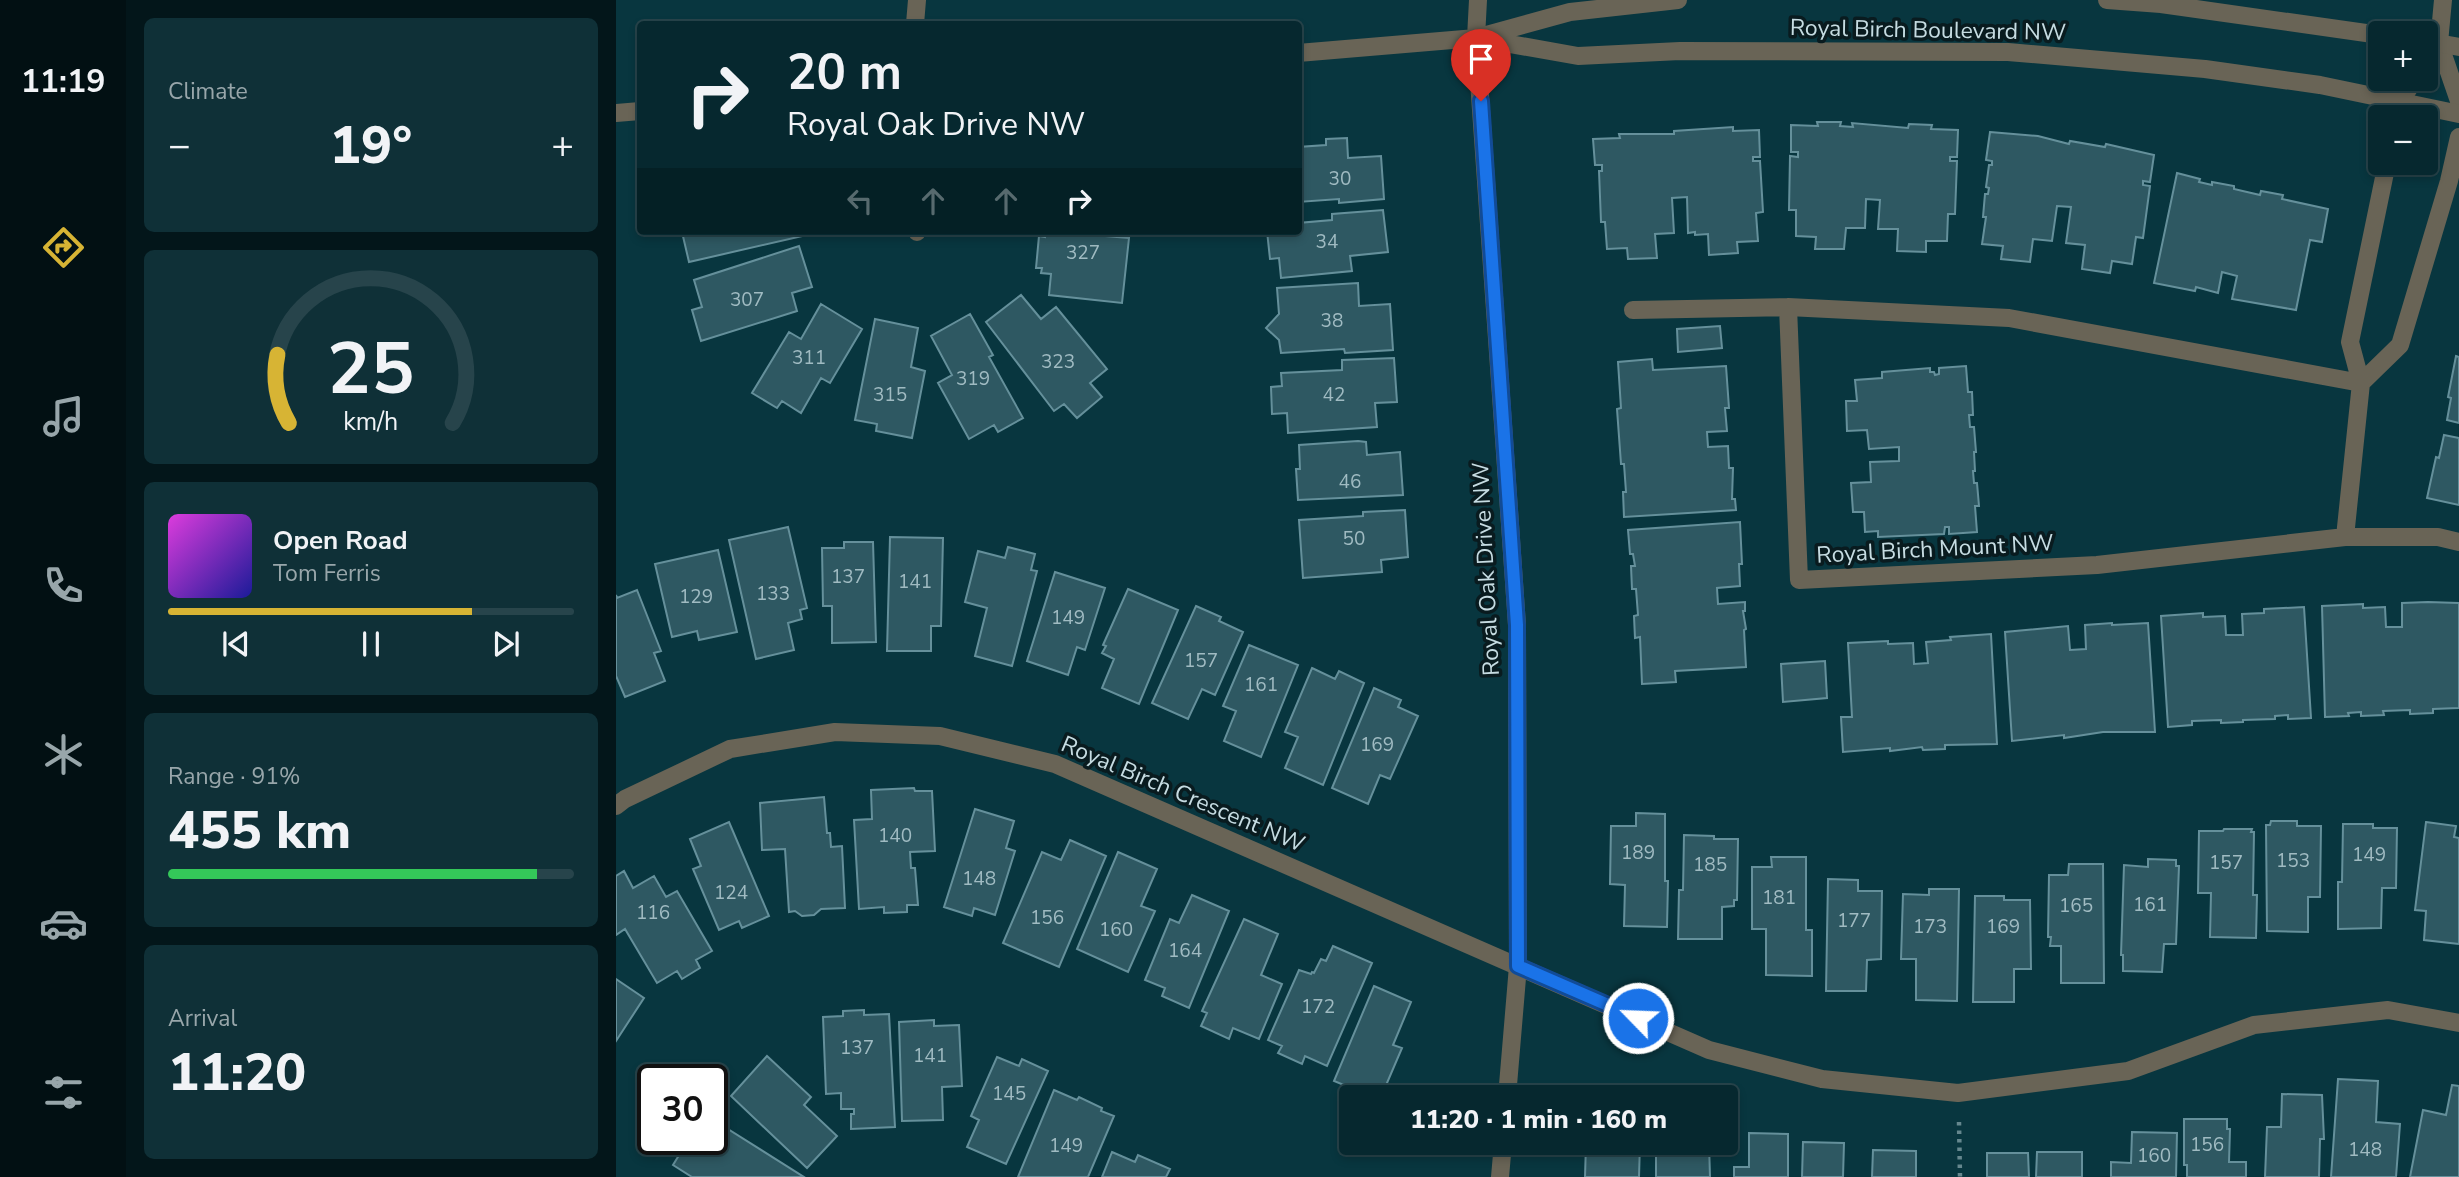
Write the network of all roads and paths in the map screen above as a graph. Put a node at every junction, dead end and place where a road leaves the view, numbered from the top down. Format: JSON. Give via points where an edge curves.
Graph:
{"nodes":[{"id":1,"x":917,"y":0,"type":"edge"},
{"id":2,"x":1478,"y":0,"type":"edge"},
{"id":3,"x":1678,"y":0,"type":"edge"},
{"id":4,"x":2108,"y":0,"type":"edge"},
{"id":5,"x":2443,"y":0,"type":"edge"},
{"id":6,"x":915,"y":21,"type":"edge"},
{"id":7,"x":2438,"y":21,"type":"edge"},
{"id":8,"x":2368,"y":33,"type":"edge"},
{"id":9,"x":1476,"y":38,"type":"junction"},
{"id":10,"x":2438,"y":43,"type":"edge"},
{"id":11,"x":2459,"y":47,"type":"edge"},
{"id":12,"x":1302,"y":53,"type":"edge"},
{"id":13,"x":2438,"y":55,"type":"edge"},
{"id":14,"x":2459,"y":101,"type":"edge"},
{"id":15,"x":2382,"y":105,"type":"edge"},
{"id":16,"x":637,"y":111,"type":"edge"},
{"id":17,"x":616,"y":113,"type":"edge"},
{"id":18,"x":2438,"y":113,"type":"edge"},
{"id":19,"x":2459,"y":114,"type":"edge"},
{"id":20,"x":2459,"y":137,"type":"edge"},
{"id":21,"x":2385,"y":175,"type":"edge"},
{"id":22,"x":1788,"y":307,"type":"junction"},
{"id":23,"x":1633,"y":310,"type":"dead end"},
{"id":24,"x":2361,"y":383,"type":"junction"},
{"id":25,"x":2345,"y":537,"type":"junction"},
{"id":26,"x":2459,"y":542,"type":"edge"},
{"id":27,"x":616,"y":806,"type":"edge"},
{"id":28,"x":1518,"y":966,"type":"junction"},
{"id":29,"x":2459,"y":1023,"type":"edge"},
{"id":30,"x":1508,"y":1085,"type":"edge"},
{"id":31,"x":1958,"y":1093,"type":"junction"},
{"id":32,"x":1502,"y":1155,"type":"edge"},
{"id":33,"x":1500,"y":1177,"type":"edge"},
{"id":34,"x":1960,"y":1177,"type":"edge"}],
"edges":[{"from":1,"to":6,"type":"street"},
{"from":2,"to":9,"type":"street","name":"Royal Oak Drive NW"},
{"from":3,"to":9,"type":"street","name":"Royal Birch Boulevard NW","via":[[1570,12]]},
{"from":4,"to":8,"type":"street"},
{"from":5,"to":7,"type":"street"},
{"from":9,"to":12,"type":"street","name":"Royal Birch Boulevard NW"},
{"from":9,"to":15,"type":"street","name":"Royal Birch Boulevard NW","via":[[1578,55],[2008,52],[2205,69],[2320,85]]},
{"from":9,"to":28,"type":"street","name":"Royal Oak Drive NW","via":[[1517,625]]},
{"from":10,"to":11,"type":"street"},
{"from":13,"to":14,"type":"street"},
{"from":16,"to":17,"type":"street"},
{"from":18,"to":19,"type":"street","name":"Royal Birch Boulevard NW"},
{"from":20,"to":24,"type":"street","via":[[2400,345]]},
{"from":21,"to":24,"type":"street","via":[[2350,342]]},
{"from":22,"to":23,"type":"street"},
{"from":22,"to":24,"type":"street","via":[[2009,318]]},
{"from":22,"to":25,"type":"street","name":"Royal Birch Mount NW","via":[[1799,580],[2097,565]]},
{"from":24,"to":25,"type":"street"},
{"from":25,"to":26,"type":"street","name":"Royal Birch Mount NW","via":[[2438,537]]},
{"from":27,"to":28,"type":"street","name":"Royal Birch Crescent NW","via":[[730,749],[835,732],[940,737],[1055,764]]},
{"from":28,"to":30,"type":"street","name":"Royal Oak Drive NW"},
{"from":28,"to":31,"type":"street","name":"Royal Birch Crescent NW","via":[[1709,1050],[1822,1079]]},
{"from":29,"to":31,"type":"street","name":"Royal Birch Crescent NW","via":[[2388,1010],[2254,1025],[2128,1071]]},
{"from":31,"to":34,"type":"path"},
{"from":32,"to":33,"type":"street"}]}
